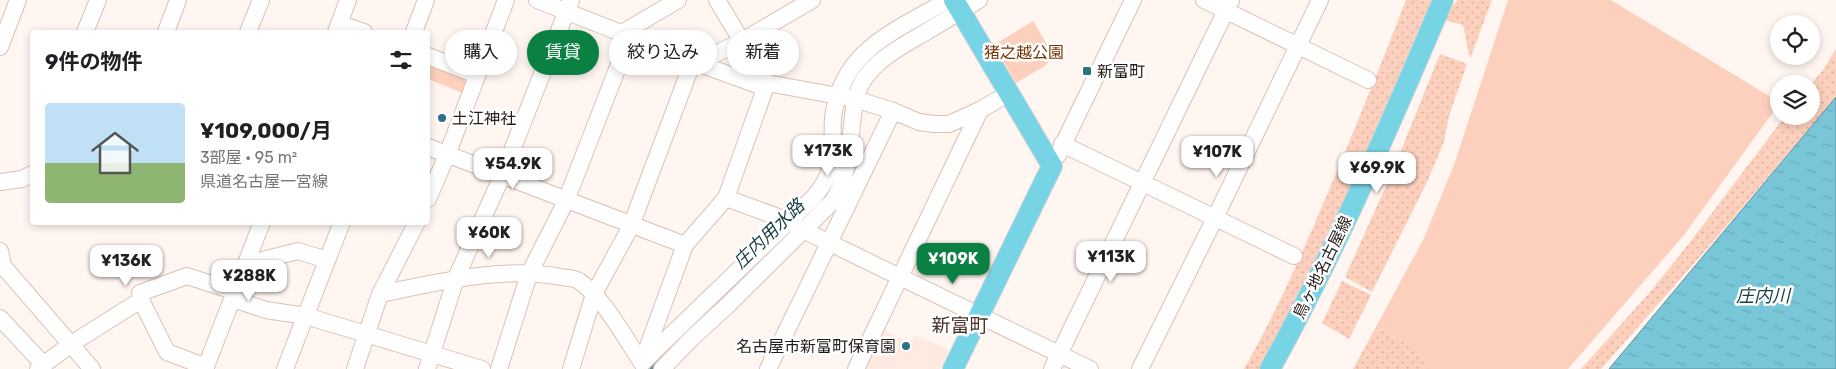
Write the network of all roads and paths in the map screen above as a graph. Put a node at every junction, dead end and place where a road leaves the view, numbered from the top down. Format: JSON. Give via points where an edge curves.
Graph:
{"nodes":[{"id":1,"x":18,"y":0,"type":"edge"},
{"id":2,"x":98,"y":0,"type":"edge"},
{"id":3,"x":178,"y":0,"type":"edge"},
{"id":4,"x":261,"y":0,"type":"edge"},
{"id":5,"x":348,"y":0,"type":"edge"},
{"id":6,"x":426,"y":0,"type":"edge"},
{"id":7,"x":506,"y":0,"type":"edge"},
{"id":8,"x":537,"y":0,"type":"edge"},
{"id":9,"x":678,"y":0,"type":"edge"},
{"id":10,"x":717,"y":0,"type":"edge"},
{"id":11,"x":812,"y":0,"type":"edge"},
{"id":12,"x":979,"y":0,"type":"edge"},
{"id":13,"x":1133,"y":0,"type":"edge"},
{"id":14,"x":1204,"y":0,"type":"edge"},
{"id":15,"x":1320,"y":0,"type":"edge"},
{"id":16,"x":1443,"y":0,"type":"edge"},
{"id":17,"x":954,"y":4,"type":"edge"},
{"id":18,"x":1228,"y":5,"type":"edge"},
{"id":19,"x":568,"y":6,"type":"edge"},
{"id":20,"x":338,"y":28,"type":"edge"},
{"id":21,"x":86,"y":30,"type":"edge"},
{"id":22,"x":167,"y":30,"type":"edge"},
{"id":23,"x":249,"y":30,"type":"edge"},
{"id":24,"x":351,"y":30,"type":"edge"},
{"id":25,"x":415,"y":30,"type":"edge"},
{"id":26,"x":494,"y":30,"type":"edge"},
{"id":27,"x":616,"y":30,"type":"edge"},
{"id":28,"x":633,"y":30,"type":"edge"},
{"id":29,"x":735,"y":30,"type":"edge"},
{"id":30,"x":761,"y":30,"type":"edge"},
{"id":31,"x":1299,"y":46,"type":"junction"},
{"id":32,"x":0,"y":48,"type":"edge"},
{"id":33,"x":430,"y":57,"type":"edge"},
{"id":34,"x":445,"y":63,"type":"edge"},
{"id":35,"x":717,"y":69,"type":"edge"},
{"id":36,"x":477,"y":75,"type":"edge"},
{"id":37,"x":611,"y":75,"type":"edge"},
{"id":38,"x":690,"y":75,"type":"edge"},
{"id":39,"x":761,"y":75,"type":"edge"},
{"id":40,"x":1368,"y":80,"type":"dead end"},
{"id":41,"x":767,"y":85,"type":"junction"},
{"id":42,"x":1009,"y":93,"type":"junction"},
{"id":43,"x":846,"y":98,"type":"junction"},
{"id":44,"x":980,"y":110,"type":"junction"},
{"id":45,"x":893,"y":111,"type":"junction"},
{"id":46,"x":1062,"y":144,"type":"junction"},
{"id":47,"x":430,"y":148,"type":"edge"},
{"id":48,"x":447,"y":155,"type":"junction"},
{"id":49,"x":1052,"y":166,"type":"junction"},
{"id":50,"x":30,"y":175,"type":"edge"},
{"id":51,"x":502,"y":176,"type":"junction"},
{"id":52,"x":0,"y":182,"type":"edge"},
{"id":53,"x":1142,"y":183,"type":"junction"},
{"id":54,"x":430,"y":194,"type":"edge"},
{"id":55,"x":726,"y":198,"type":"junction"},
{"id":56,"x":566,"y":200,"type":"junction"},
{"id":57,"x":1215,"y":218,"type":"junction"},
{"id":58,"x":261,"y":225,"type":"edge"},
{"id":59,"x":341,"y":225,"type":"edge"},
{"id":60,"x":415,"y":225,"type":"edge"},
{"id":61,"x":631,"y":226,"type":"junction"},
{"id":62,"x":796,"y":226,"type":"junction"},
{"id":63,"x":829,"y":242,"type":"junction"},
{"id":64,"x":685,"y":245,"type":"junction"},
{"id":65,"x":0,"y":251,"type":"edge"},
{"id":66,"x":1294,"y":256,"type":"dead end"},
{"id":67,"x":327,"y":260,"type":"junction"},
{"id":68,"x":247,"y":264,"type":"junction"},
{"id":69,"x":529,"y":274,"type":"junction"},
{"id":70,"x":900,"y":277,"type":"junction"},
{"id":71,"x":456,"y":278,"type":"junction"},
{"id":72,"x":380,"y":294,"type":"junction"},
{"id":73,"x":594,"y":294,"type":"junction"},
{"id":74,"x":234,"y":296,"type":"junction"},
{"id":75,"x":141,"y":300,"type":"junction"},
{"id":76,"x":979,"y":315,"type":"junction"},
{"id":77,"x":306,"y":316,"type":"junction"},
{"id":78,"x":0,"y":318,"type":"edge"},
{"id":79,"x":366,"y":334,"type":"junction"},
{"id":80,"x":70,"y":344,"type":"junction"},
{"id":81,"x":429,"y":361,"type":"edge"},
{"id":82,"x":1056,"y":362,"type":"edge"},
{"id":83,"x":641,"y":366,"type":"edge"},
{"id":84,"x":40,"y":367,"type":"edge"},
{"id":85,"x":206,"y":368,"type":"edge"},
{"id":86,"x":92,"y":369,"type":"edge"},
{"id":87,"x":285,"y":369,"type":"edge"},
{"id":88,"x":355,"y":369,"type":"edge"},
{"id":89,"x":482,"y":369,"type":"edge"},
{"id":90,"x":499,"y":369,"type":"edge"},
{"id":91,"x":571,"y":369,"type":"edge"},
{"id":92,"x":662,"y":369,"type":"edge"},
{"id":93,"x":768,"y":369,"type":"edge"},
{"id":94,"x":856,"y":369,"type":"edge"},
{"id":95,"x":953,"y":369,"type":"edge"},
{"id":96,"x":1090,"y":369,"type":"edge"},
{"id":97,"x":1140,"y":369,"type":"edge"},
{"id":98,"x":1270,"y":369,"type":"edge"}],
"edges":[{"from":1,"to":32,"type":"street"},
{"from":2,"to":21,"type":"street"},
{"from":3,"to":22,"type":"street"},
{"from":4,"to":23,"type":"street"},
{"from":5,"to":20,"type":"street"},
{"from":6,"to":25,"type":"street"},
{"from":7,"to":26,"type":"street"},
{"from":8,"to":19,"type":"street"},
{"from":9,"to":28,"type":"street"},
{"from":10,"to":29,"type":"street"},
{"from":11,"to":30,"type":"street"},
{"from":12,"to":17,"type":"street"},
{"from":13,"to":46,"type":"street"},
{"from":14,"to":18,"type":"street"},
{"from":15,"to":31,"type":"street"},
{"from":16,"to":98,"type":"main road","name":"鳥ヶ地名古屋線","via":[[1389,128]]},
{"from":17,"to":42,"type":"main road"},
{"from":17,"to":43,"type":"street","via":[[883,59]]},
{"from":18,"to":31,"type":"street"},
{"from":18,"to":53,"type":"street"},
{"from":19,"to":27,"type":"street"},
{"from":19,"to":51,"type":"street"},
{"from":20,"to":24,"type":"street"},
{"from":31,"to":40,"type":"street"},
{"from":31,"to":57,"type":"street"},
{"from":33,"to":34,"type":"street"},
{"from":35,"to":41,"type":"street"},
{"from":36,"to":48,"type":"street"},
{"from":37,"to":56,"type":"street"},
{"from":38,"to":61,"type":"street"},
{"from":39,"to":41,"type":"street"},
{"from":41,"to":43,"type":"street"},
{"from":41,"to":55,"type":"street"},
{"from":42,"to":44,"type":"street"},
{"from":42,"to":49,"type":"main road"},
{"from":43,"to":45,"type":"street"},
{"from":43,"to":62,"type":"street","via":[[848,156],[841,189],[834,202]]},
{"from":44,"to":45,"type":"street","via":[[949,124],[919,122]]},
{"from":44,"to":70,"type":"street"},
{"from":45,"to":63,"type":"street"},
{"from":46,"to":49,"type":"street"},
{"from":46,"to":53,"type":"street"},
{"from":47,"to":48,"type":"street"},
{"from":48,"to":51,"type":"street"},
{"from":48,"to":54,"type":"street"},
{"from":49,"to":76,"type":"main road"},
{"from":50,"to":52,"type":"street"},
{"from":51,"to":56,"type":"street"},
{"from":51,"to":71,"type":"street"},
{"from":53,"to":57,"type":"street"},
{"from":53,"to":82,"type":"street"},
{"from":55,"to":62,"type":"street"},
{"from":55,"to":64,"type":"street"},
{"from":56,"to":61,"type":"street"},
{"from":56,"to":69,"type":"street"},
{"from":57,"to":66,"type":"street"},
{"from":57,"to":97,"type":"street"},
{"from":58,"to":68,"type":"street"},
{"from":59,"to":67,"type":"street"},
{"from":60,"to":72,"type":"street"},
{"from":61,"to":64,"type":"street"},
{"from":61,"to":73,"type":"street"},
{"from":62,"to":63,"type":"street"},
{"from":62,"to":83,"type":"street"},
{"from":62,"to":92,"type":"street","via":[[728,304]]},
{"from":63,"to":70,"type":"street"},
{"from":63,"to":93,"type":"street"},
{"from":64,"to":83,"type":"street"},
{"from":65,"to":80,"type":"street","via":[[2,266]]},
{"from":67,"to":68,"type":"street","via":[[298,251]]},
{"from":67,"to":77,"type":"street"},
{"from":68,"to":74,"type":"street"},
{"from":69,"to":71,"type":"street"},
{"from":69,"to":73,"type":"street","via":[[577,280]]},
{"from":69,"to":90,"type":"street"},
{"from":70,"to":76,"type":"street"},
{"from":70,"to":94,"type":"street"},
{"from":71,"to":72,"type":"street"},
{"from":71,"to":81,"type":"street"},
{"from":72,"to":79,"type":"street"},
{"from":73,"to":83,"type":"street"},
{"from":73,"to":91,"type":"street"},
{"from":74,"to":75,"type":"street","via":[[187,276],[140,293]]},
{"from":74,"to":77,"type":"street","via":[[266,310]]},
{"from":74,"to":85,"type":"street"},
{"from":75,"to":80,"type":"street"},
{"from":75,"to":85,"type":"street","via":[[167,352]]},
{"from":76,"to":82,"type":"street"},
{"from":76,"to":95,"type":"main road"},
{"from":77,"to":79,"type":"street"},
{"from":77,"to":87,"type":"street"},
{"from":78,"to":84,"type":"street"},
{"from":79,"to":81,"type":"street"},
{"from":79,"to":88,"type":"street"},
{"from":80,"to":84,"type":"street"},
{"from":80,"to":86,"type":"street"},
{"from":81,"to":89,"type":"street"},
{"from":82,"to":96,"type":"street"}]}
